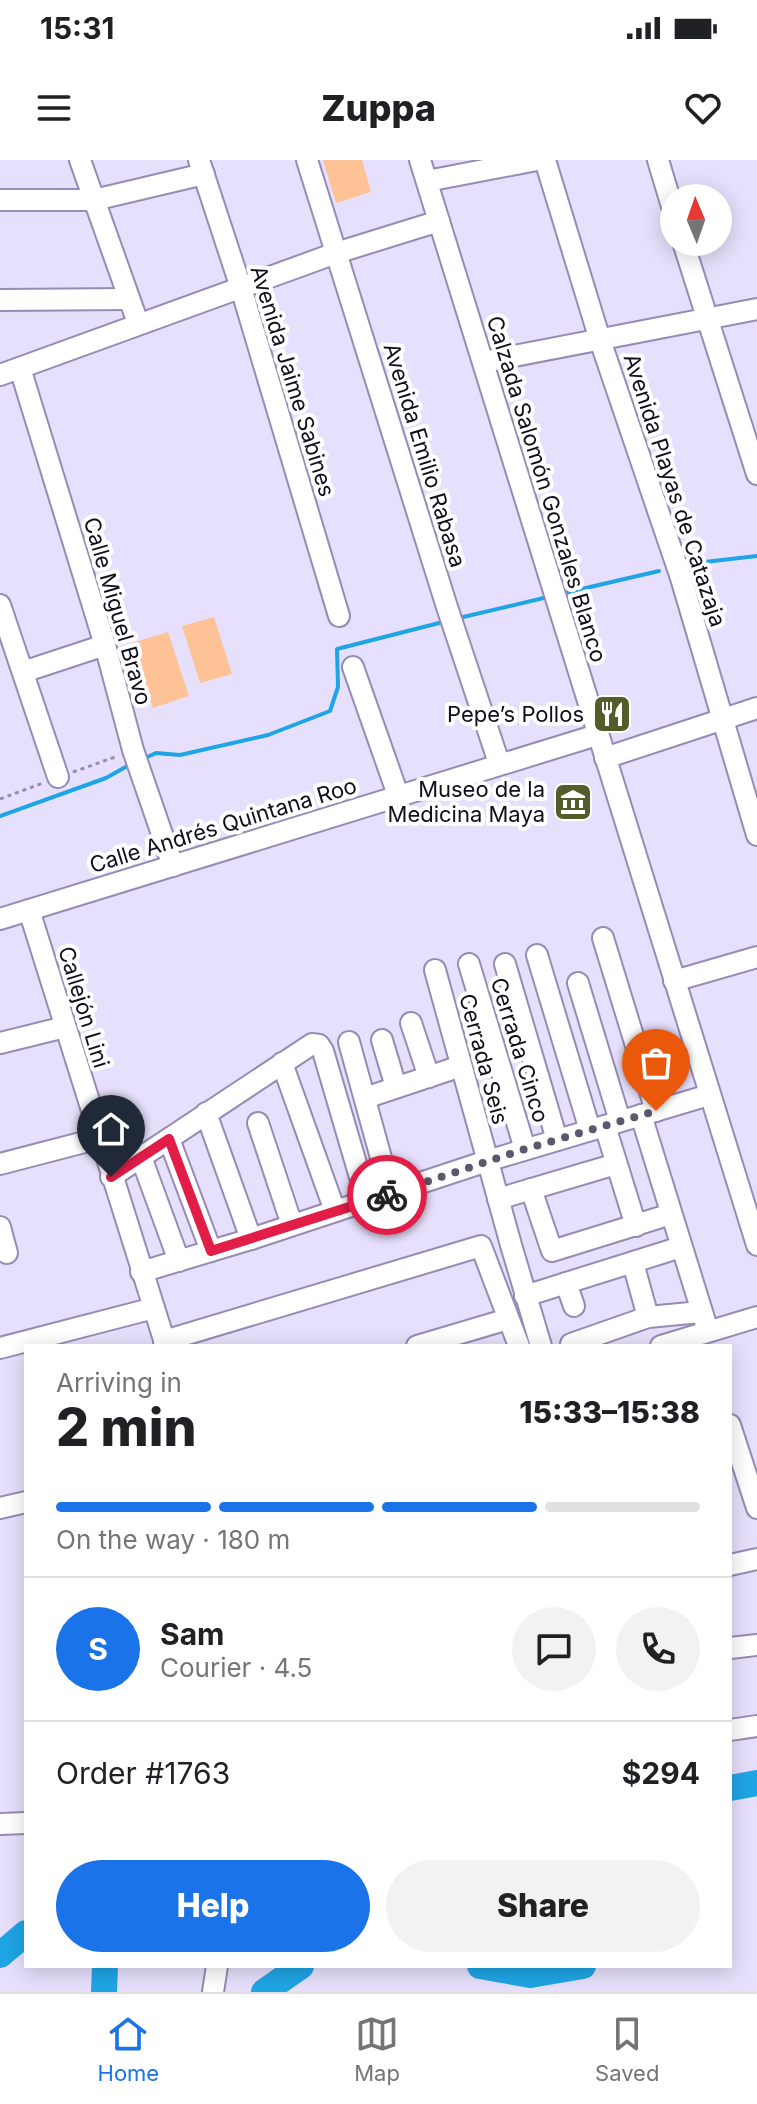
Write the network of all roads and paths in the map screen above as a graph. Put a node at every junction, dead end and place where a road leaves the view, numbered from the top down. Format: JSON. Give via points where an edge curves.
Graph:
{"nodes":[{"id":1,"x":80,"y":160,"type":"edge"},
{"id":2,"x":307,"y":160,"type":"edge"},
{"id":3,"x":420,"y":160,"type":"edge"},
{"id":4,"x":537,"y":160,"type":"edge"},
{"id":5,"x":545,"y":160,"type":"edge"},
{"id":6,"x":658,"y":160,"type":"edge"},
{"id":7,"x":202,"y":167,"type":"edge"},
{"id":8,"x":427,"y":181,"type":"junction"},
{"id":9,"x":665,"y":184,"type":"edge"},
{"id":10,"x":0,"y":200,"type":"edge"},
{"id":11,"x":94,"y":200,"type":"junction"},
{"id":12,"x":439,"y":221,"type":"junction"},
{"id":13,"x":336,"y":253,"type":"junction"},
{"id":14,"x":687,"y":256,"type":"edge"},
{"id":15,"x":241,"y":288,"type":"junction"},
{"id":16,"x":129,"y":299,"type":"junction"},
{"id":17,"x":0,"y":300,"type":"edge"},
{"id":18,"x":757,"y":309,"type":"edge"},
{"id":19,"x":706,"y":318,"type":"junction"},
{"id":20,"x":138,"y":323,"type":"junction"},
{"id":21,"x":600,"y":340,"type":"junction"},
{"id":22,"x":483,"y":362,"type":"junction"},
{"id":23,"x":20,"y":368,"type":"junction"},
{"id":24,"x":0,"y":375,"type":"edge"},
{"id":25,"x":757,"y":474,"type":"edge"},
{"id":26,"x":0,"y":605,"type":"edge"},
{"id":27,"x":339,"y":616,"type":"dead end"},
{"id":28,"x":105,"y":645,"type":"junction"},
{"id":29,"x":353,"y":667,"type":"dead end"},
{"id":30,"x":23,"y":672,"type":"junction"},
{"id":31,"x":757,"y":708,"type":"edge"},
{"id":32,"x":722,"y":720,"type":"junction"},
{"id":33,"x":597,"y":735,"type":"junction"},
{"id":34,"x":605,"y":758,"type":"junction"},
{"id":35,"x":499,"y":763,"type":"junction"},
{"id":36,"x":58,"y":777,"type":"dead end"},
{"id":37,"x":398,"y":795,"type":"junction"},
{"id":38,"x":757,"y":835,"type":"edge"},
{"id":39,"x":173,"y":866,"type":"junction"},
{"id":40,"x":29,"y":910,"type":"junction"},
{"id":41,"x":0,"y":919,"type":"edge"},
{"id":42,"x":603,"y":938,"type":"dead end"},
{"id":43,"x":537,"y":955,"type":"dead end"},
{"id":44,"x":757,"y":957,"type":"edge"},
{"id":45,"x":469,"y":964,"type":"dead end"},
{"id":46,"x":505,"y":964,"type":"dead end"},
{"id":47,"x":435,"y":970,"type":"dead end"},
{"id":48,"x":674,"y":981,"type":"junction"},
{"id":49,"x":578,"y":983,"type":"dead end"},
{"id":50,"x":411,"y":1023,"type":"dead end"},
{"id":51,"x":65,"y":1027,"type":"junction"},
{"id":52,"x":382,"y":1040,"type":"dead end"},
{"id":53,"x":349,"y":1042,"type":"dead end"},
{"id":54,"x":0,"y":1043,"type":"edge"},
{"id":55,"x":282,"y":1063,"type":"junction"},
{"id":56,"x":461,"y":1066,"type":"junction"},
{"id":57,"x":429,"y":1077,"type":"junction"},
{"id":58,"x":396,"y":1087,"type":"junction"},
{"id":59,"x":709,"y":1095,"type":"junction"},
{"id":60,"x":365,"y":1098,"type":"junction"},
{"id":61,"x":206,"y":1113,"type":"junction"},
{"id":62,"x":648,"y":1113,"type":"junction"},
{"id":63,"x":258,"y":1123,"type":"dead end"},
{"id":64,"x":605,"y":1126,"type":"junction"},
{"id":65,"x":100,"y":1138,"type":"junction"},
{"id":66,"x":169,"y":1139,"type":"junction"},
{"id":67,"x":557,"y":1140,"type":"junction"},
{"id":68,"x":525,"y":1149,"type":"junction"},
{"id":69,"x":141,"y":1157,"type":"junction"},
{"id":70,"x":487,"y":1161,"type":"junction"},
{"id":71,"x":0,"y":1164,"type":"edge"},
{"id":72,"x":616,"y":1164,"type":"junction"},
{"id":73,"x":111,"y":1177,"type":"junction"},
{"id":74,"x":531,"y":1189,"type":"junction"},
{"id":75,"x":391,"y":1194,"type":"junction"},
{"id":76,"x":498,"y":1199,"type":"junction"},
{"id":77,"x":367,"y":1201,"type":"junction"},
{"id":78,"x":751,"y":1206,"type":"edge"},
{"id":79,"x":335,"y":1211,"type":"junction"},
{"id":80,"x":671,"y":1214,"type":"junction"},
{"id":81,"x":292,"y":1225,"type":"junction"},
{"id":82,"x":636,"y":1226,"type":"junction"},
{"id":83,"x":0,"y":1227,"type":"edge"},
{"id":84,"x":251,"y":1239,"type":"junction"},
{"id":85,"x":757,"y":1245,"type":"edge"},
{"id":86,"x":681,"y":1247,"type":"junction"},
{"id":87,"x":211,"y":1251,"type":"junction"},
{"id":88,"x":7,"y":1253,"type":"dead end"},
{"id":89,"x":179,"y":1261,"type":"junction"},
{"id":90,"x":633,"y":1263,"type":"junction"},
{"id":91,"x":141,"y":1272,"type":"junction"},
{"id":92,"x":566,"y":1283,"type":"junction"},
{"id":93,"x":525,"y":1296,"type":"junction"},
{"id":94,"x":574,"y":1306,"type":"dead end"},
{"id":95,"x":154,"y":1308,"type":"junction"},
{"id":96,"x":648,"y":1317,"type":"junction"},
{"id":97,"x":757,"y":1317,"type":"edge"},
{"id":98,"x":508,"y":1319,"type":"junction"},
{"id":99,"x":704,"y":1322,"type":"junction"},
{"id":100,"x":165,"y":1344,"type":"edge"},
{"id":101,"x":424,"y":1344,"type":"edge"},
{"id":102,"x":518,"y":1344,"type":"edge"},
{"id":103,"x":540,"y":1344,"type":"edge"},
{"id":104,"x":571,"y":1344,"type":"edge"},
{"id":105,"x":665,"y":1344,"type":"edge"},
{"id":106,"x":0,"y":1348,"type":"edge"},
{"id":107,"x":732,"y":1437,"type":"edge"},
{"id":108,"x":739,"y":1481,"type":"edge"},
{"id":109,"x":24,"y":1502,"type":"edge"},
{"id":110,"x":0,"y":1508,"type":"edge"},
{"id":111,"x":757,"y":1508,"type":"edge"},
{"id":112,"x":757,"y":1559,"type":"edge"},
{"id":113,"x":732,"y":1565,"type":"edge"},
{"id":114,"x":757,"y":1645,"type":"edge"},
{"id":115,"x":732,"y":1648,"type":"edge"},
{"id":116,"x":757,"y":1726,"type":"edge"},
{"id":117,"x":732,"y":1730,"type":"edge"},
{"id":118,"x":24,"y":1823,"type":"edge"},
{"id":119,"x":0,"y":1824,"type":"edge"},
{"id":120,"x":217,"y":1968,"type":"edge"},
{"id":121,"x":213,"y":1992,"type":"edge"}],
"edges":[{"from":1,"to":11,"type":"street"},
{"from":2,"to":13,"type":"street","name":"Avenida Emilio Rabasa"},
{"from":3,"to":8,"type":"street","name":"Calzada Salomón Gonzales Blanco"},
{"from":4,"to":8,"type":"street"},
{"from":5,"to":21,"type":"street","name":"Avenida Playas de Catazaja"},
{"from":6,"to":9,"type":"street"},
{"from":7,"to":11,"type":"street"},
{"from":7,"to":15,"type":"street","name":"Avenida Jaime Sabines"},
{"from":8,"to":12,"type":"street","name":"Calzada Salomón Gonzales Blanco"},
{"from":10,"to":11,"type":"street"},
{"from":11,"to":16,"type":"street"},
{"from":12,"to":13,"type":"street"},
{"from":12,"to":22,"type":"street","name":"Calzada Salomón Gonzales Blanco"},
{"from":13,"to":15,"type":"street"},
{"from":13,"to":35,"type":"street","name":"Avenida Emilio Rabasa"},
{"from":14,"to":19,"type":"street"},
{"from":15,"to":20,"type":"street"},
{"from":15,"to":27,"type":"street","name":"Avenida Jaime Sabines"},
{"from":16,"to":17,"type":"street"},
{"from":16,"to":20,"type":"street"},
{"from":18,"to":19,"type":"street"},
{"from":19,"to":21,"type":"street"},
{"from":19,"to":25,"type":"street"},
{"from":20,"to":23,"type":"street"},
{"from":21,"to":22,"type":"street"},
{"from":21,"to":32,"type":"street","name":"Avenida Playas de Catazaja","via":[[681,578]]},
{"from":22,"to":33,"type":"street","name":"Calzada Salomón Gonzales Blanco"},
{"from":23,"to":24,"type":"street"},
{"from":23,"to":28,"type":"street","name":"Calle Miguel Bravo"},
{"from":26,"to":30,"type":"street"},
{"from":28,"to":30,"type":"street"},
{"from":28,"to":39,"type":"street","name":"Calle Miguel Bravo","via":[[133,750]]},
{"from":29,"to":37,"type":"street"},
{"from":30,"to":36,"type":"street"},
{"from":31,"to":32,"type":"street"},
{"from":32,"to":34,"type":"street"},
{"from":32,"to":38,"type":"street","name":"Avenida Playas de Catazaja"},
{"from":33,"to":34,"type":"street","name":"Calzada Salomón Gonzales Blanco"},
{"from":33,"to":35,"type":"street","name":"Calle Andrés Quintana Roo"},
{"from":34,"to":48,"type":"street","name":"Calzada Salomón Gonzales Blanco"},
{"from":35,"to":37,"type":"street","name":"Calle Andrés Quintana Roo"},
{"from":37,"to":39,"type":"street","name":"Calle Andrés Quintana Roo"},
{"from":39,"to":40,"type":"street","name":"Calle Andrés Quintana Roo"},
{"from":40,"to":41,"type":"street","name":"Calle Andrés Quintana Roo"},
{"from":40,"to":51,"type":"street","name":"Callejón Lini"},
{"from":42,"to":62,"type":"street"},
{"from":43,"to":64,"type":"street"},
{"from":44,"to":48,"type":"street"},
{"from":45,"to":68,"type":"street","name":"Cerrada Cinco"},
{"from":46,"to":67,"type":"street"},
{"from":47,"to":56,"type":"street","name":"Cerrada Seis"},
{"from":48,"to":59,"type":"street","name":"Calzada Salomón Gonzales Blanco"},
{"from":49,"to":64,"type":"street"},
{"from":50,"to":57,"type":"street"},
{"from":51,"to":54,"type":"street"},
{"from":51,"to":65,"type":"street","name":"Callejón Lini"},
{"from":52,"to":58,"type":"street"},
{"from":53,"to":60,"type":"street"},
{"from":55,"to":61,"type":"street"},
{"from":55,"to":77,"type":"street","via":[[312,1044],[323,1051]]},
{"from":55,"to":79,"type":"street"},
{"from":56,"to":57,"type":"street"},
{"from":56,"to":70,"type":"street","name":"Cerrada Seis"},
{"from":57,"to":58,"type":"street"},
{"from":58,"to":60,"type":"street"},
{"from":59,"to":62,"type":"street"},
{"from":59,"to":78,"type":"street","name":"Calzada Salomón Gonzales Blanco"},
{"from":60,"to":75,"type":"street"},
{"from":61,"to":66,"type":"street"},
{"from":61,"to":84,"type":"street"},
{"from":62,"to":64,"type":"street"},
{"from":62,"to":80,"type":"street"},
{"from":63,"to":81,"type":"street"},
{"from":64,"to":67,"type":"street"},
{"from":64,"to":72,"type":"street"},
{"from":65,"to":71,"type":"street"},
{"from":65,"to":73,"type":"street","name":"Callejón Lini"},
{"from":66,"to":69,"type":"street"},
{"from":66,"to":87,"type":"street"},
{"from":67,"to":68,"type":"street"},
{"from":68,"to":70,"type":"street"},
{"from":69,"to":73,"type":"street"},
{"from":69,"to":89,"type":"street"},
{"from":70,"to":75,"type":"street"},
{"from":70,"to":76,"type":"street","name":"Cerrada Seis"},
{"from":72,"to":74,"type":"street"},
{"from":72,"to":82,"type":"street"},
{"from":73,"to":91,"type":"street","name":"Callejón Lini"},
{"from":74,"to":76,"type":"street"},
{"from":74,"to":82,"type":"street","via":[[552,1251]]},
{"from":75,"to":77,"type":"street"},
{"from":76,"to":93,"type":"street","name":"Cerrada Seis"},
{"from":77,"to":79,"type":"street"},
{"from":78,"to":85,"type":"street","name":"Calzada Salomón Gonzales Blanco"},
{"from":79,"to":81,"type":"street"},
{"from":80,"to":82,"type":"street"},
{"from":80,"to":86,"type":"street"},
{"from":81,"to":84,"type":"street"},
{"from":83,"to":88,"type":"street"},
{"from":84,"to":87,"type":"street"},
{"from":86,"to":90,"type":"street"},
{"from":86,"to":99,"type":"street"},
{"from":87,"to":89,"type":"street"},
{"from":89,"to":91,"type":"street"},
{"from":90,"to":92,"type":"street"},
{"from":90,"to":96,"type":"street"},
{"from":91,"to":95,"type":"street","name":"Callejón Lini"},
{"from":92,"to":93,"type":"street"},
{"from":92,"to":94,"type":"street"},
{"from":93,"to":103,"type":"street","name":"Cerrada Seis"},
{"from":95,"to":100,"type":"street","name":"Callejón Lini"},
{"from":95,"to":106,"type":"street"},
{"from":96,"to":99,"type":"street"},
{"from":96,"to":104,"type":"street"},
{"from":97,"to":99,"type":"street"},
{"from":98,"to":100,"type":"street","via":[[481,1246]]},
{"from":98,"to":101,"type":"street"},
{"from":98,"to":102,"type":"street"},
{"from":99,"to":105,"type":"street"},
{"from":107,"to":108,"type":"street"},
{"from":108,"to":111,"type":"street"},
{"from":109,"to":110,"type":"street"},
{"from":112,"to":113,"type":"street"},
{"from":114,"to":115,"type":"street"},
{"from":116,"to":117,"type":"street"},
{"from":118,"to":119,"type":"street"},
{"from":120,"to":121,"type":"street"}]}
